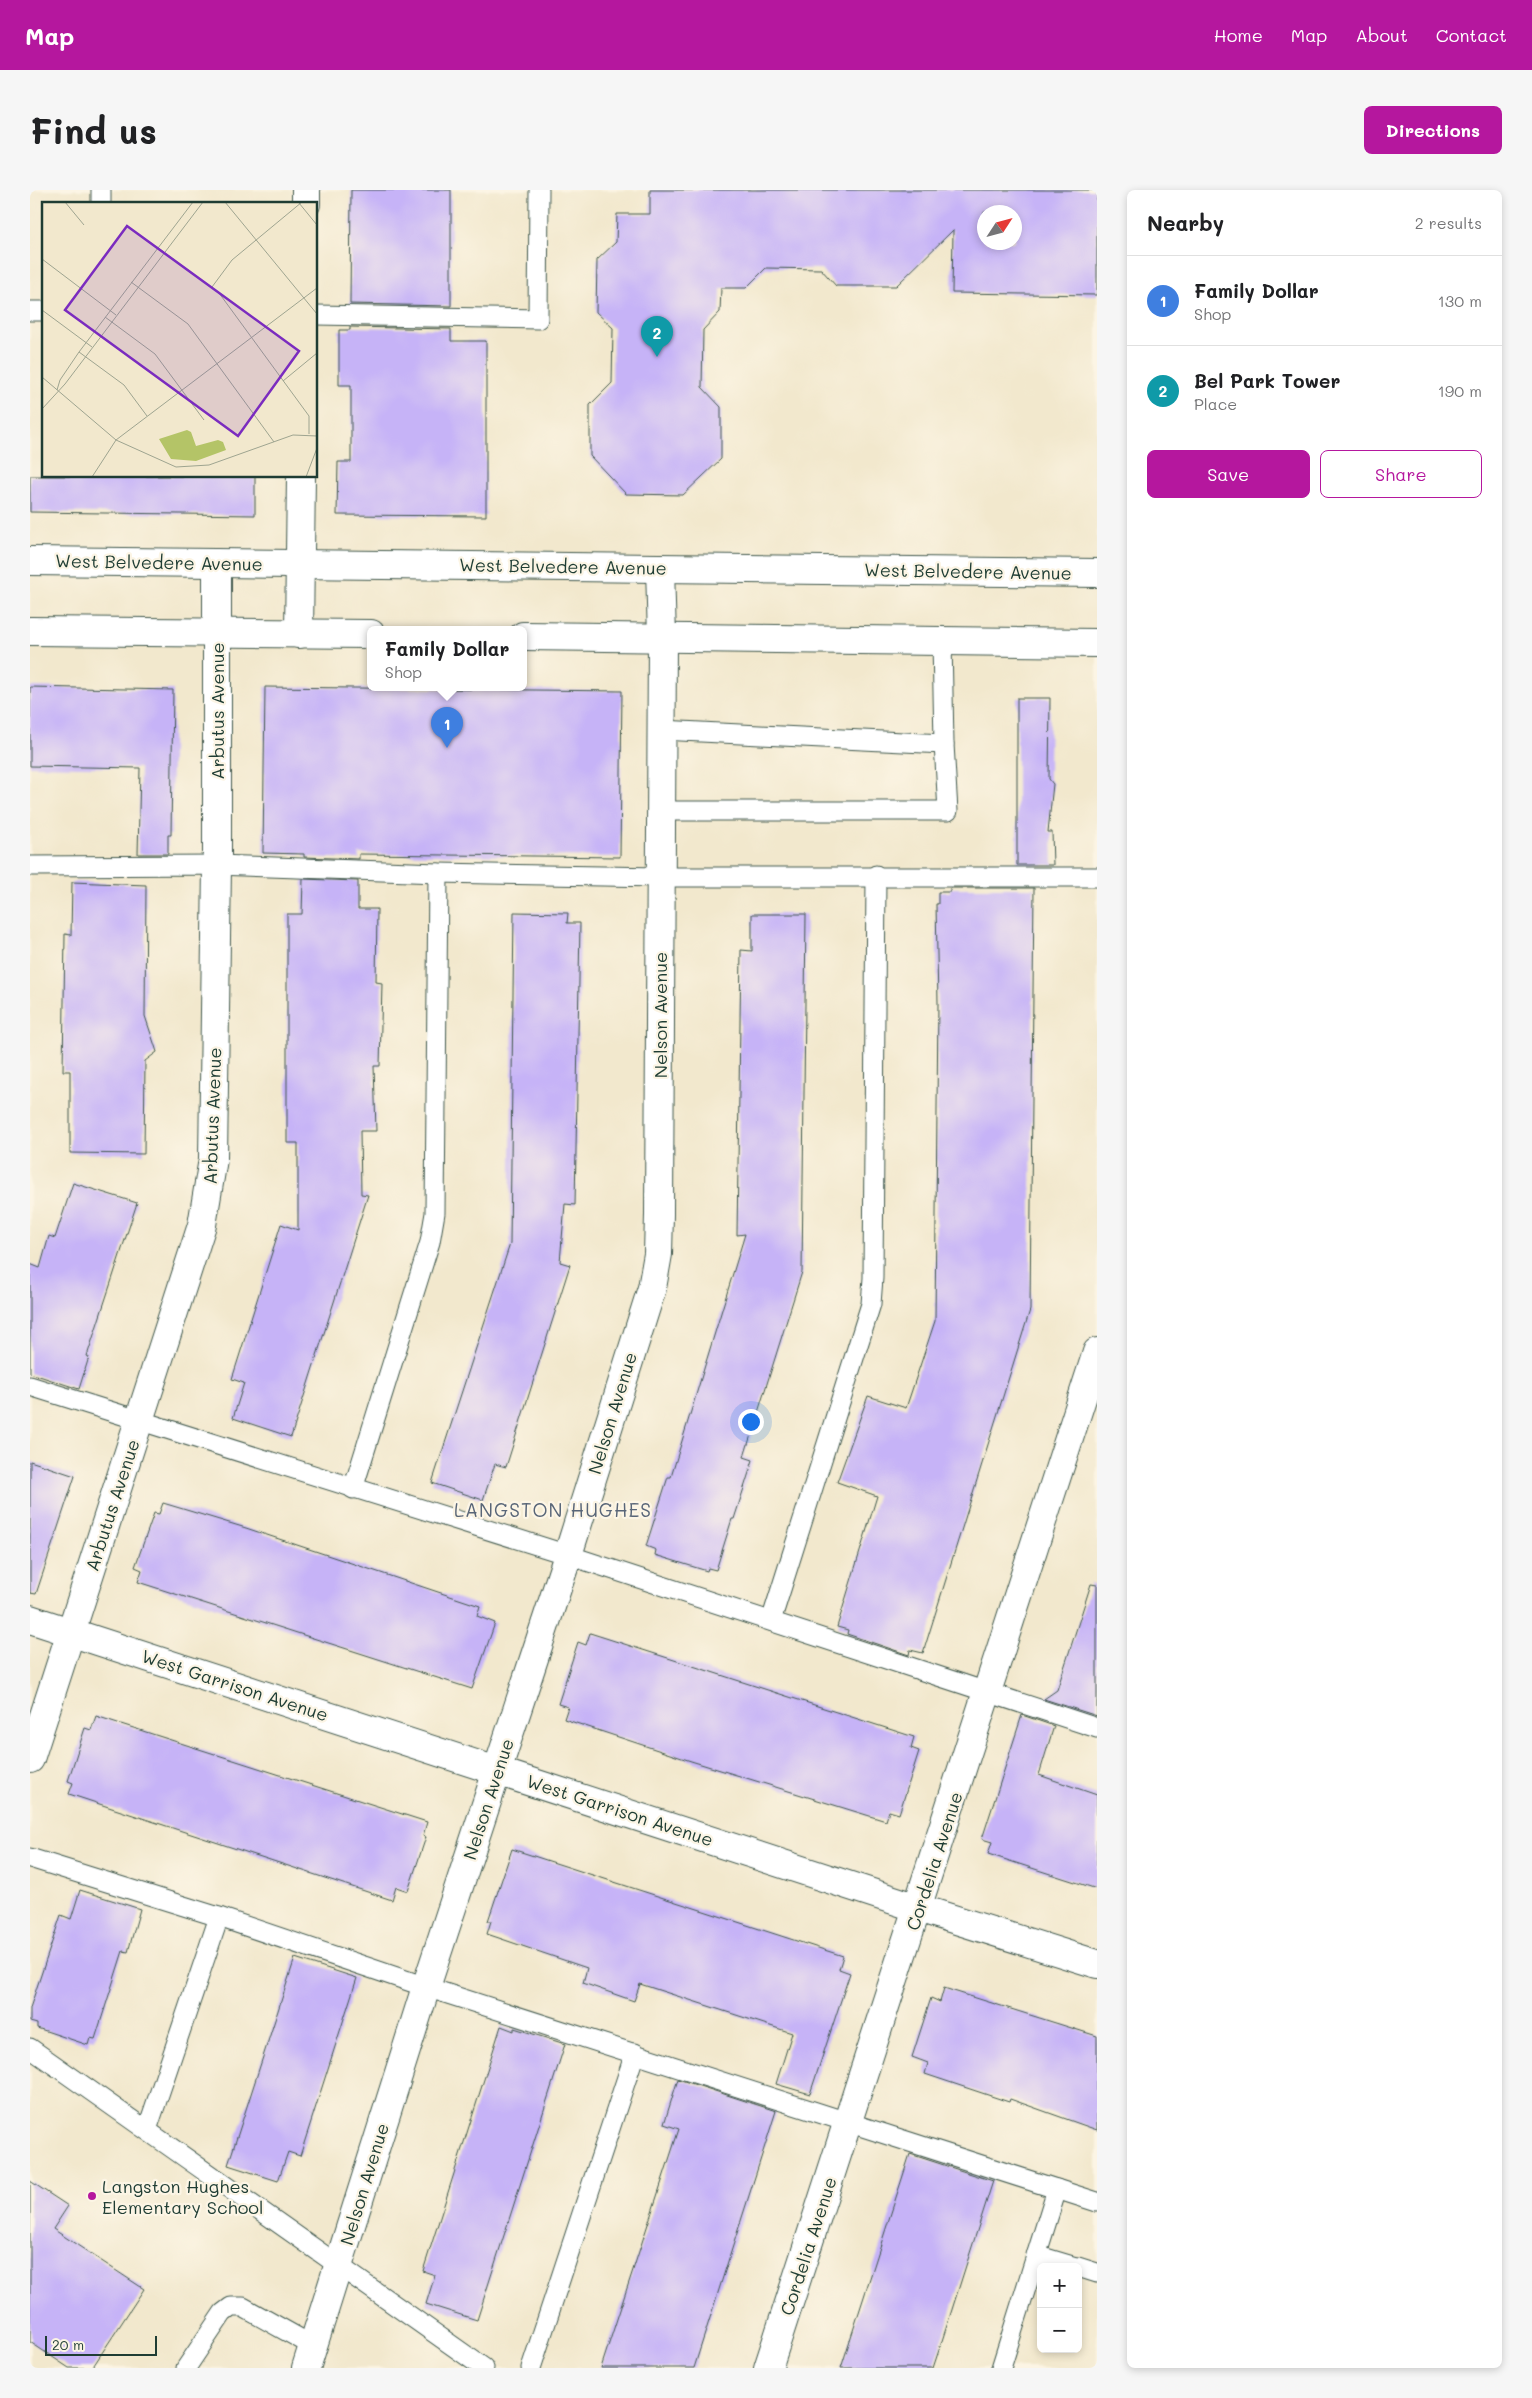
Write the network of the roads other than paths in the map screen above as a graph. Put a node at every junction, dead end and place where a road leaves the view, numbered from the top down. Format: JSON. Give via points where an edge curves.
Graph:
{"nodes":[{"id":1,"x":539,"y":190,"type":"edge"},
{"id":2,"x":318,"y":315,"type":"edge"},
{"id":3,"x":301,"y":478,"type":"edge"},
{"id":4,"x":30,"y":561,"type":"edge"},
{"id":5,"x":300,"y":563,"type":"junction"},
{"id":6,"x":217,"y":564,"type":"junction"},
{"id":7,"x":660,"y":568,"type":"junction"},
{"id":8,"x":1097,"y":573,"type":"edge"},
{"id":9,"x":30,"y":631,"type":"edge"},
{"id":10,"x":218,"y":633,"type":"junction"},
{"id":11,"x":299,"y":634,"type":"junction"},
{"id":12,"x":367,"y":634,"type":"edge"},
{"id":13,"x":527,"y":636,"type":"edge"},
{"id":14,"x":662,"y":638,"type":"junction"},
{"id":15,"x":942,"y":641,"type":"junction"},
{"id":16,"x":1097,"y":643,"type":"edge"},
{"id":17,"x":661,"y":730,"type":"junction"},
{"id":18,"x":944,"y":744,"type":"junction"},
{"id":19,"x":661,"y":810,"type":"junction"},
{"id":20,"x":217,"y":865,"type":"junction"},
{"id":21,"x":30,"y":866,"type":"edge"},
{"id":22,"x":438,"y":873,"type":"junction"},
{"id":23,"x":876,"y":876,"type":"junction"},
{"id":24,"x":660,"y":877,"type":"junction"},
{"id":25,"x":1097,"y":877,"type":"edge"},
{"id":26,"x":1097,"y":1352,"type":"edge"},
{"id":27,"x":30,"y":1386,"type":"edge"},
{"id":28,"x":139,"y":1421,"type":"junction"},
{"id":29,"x":353,"y":1489,"type":"junction"},
{"id":30,"x":568,"y":1555,"type":"junction"},
{"id":31,"x":30,"y":1619,"type":"edge"},
{"id":32,"x":772,"y":1621,"type":"junction"},
{"id":33,"x":71,"y":1632,"type":"junction"},
{"id":34,"x":988,"y":1692,"type":"junction"},
{"id":35,"x":1097,"y":1728,"type":"edge"},
{"id":36,"x":30,"y":1760,"type":"edge"},
{"id":37,"x":497,"y":1770,"type":"junction"},
{"id":38,"x":30,"y":1858,"type":"edge"},
{"id":39,"x":918,"y":1908,"type":"junction"},
{"id":40,"x":219,"y":1917,"type":"junction"},
{"id":41,"x":1097,"y":1964,"type":"edge"},
{"id":42,"x":426,"y":1987,"type":"junction"},
{"id":43,"x":30,"y":2048,"type":"edge"},
{"id":44,"x":635,"y":2053,"type":"junction"},
{"id":45,"x":848,"y":2122,"type":"junction"},
{"id":46,"x":147,"y":2130,"type":"junction"},
{"id":47,"x":1057,"y":2189,"type":"junction"},
{"id":48,"x":1097,"y":2202,"type":"edge"},
{"id":49,"x":1036,"y":2255,"type":"junction"},
{"id":50,"x":1063,"y":2263,"type":"edge"},
{"id":51,"x":338,"y":2264,"type":"junction"},
{"id":52,"x":1082,"y":2268,"type":"edge"},
{"id":53,"x":1097,"y":2273,"type":"edge"},
{"id":54,"x":309,"y":2357,"type":"edge"},
{"id":55,"x":186,"y":2368,"type":"edge"},
{"id":56,"x":484,"y":2368,"type":"edge"},
{"id":57,"x":531,"y":2368,"type":"edge"},
{"id":58,"x":768,"y":2368,"type":"edge"},
{"id":59,"x":1001,"y":2368,"type":"edge"}],
"edges":[{"from":1,"to":2,"type":"lane","via":[[538,319]]},
{"from":3,"to":5,"type":"street"},
{"from":4,"to":6,"type":"street","name":"West Belvedere Avenue"},
{"from":5,"to":6,"type":"street","name":"West Belvedere Avenue"},
{"from":5,"to":7,"type":"street","name":"West Belvedere Avenue"},
{"from":5,"to":11,"type":"street"},
{"from":6,"to":10,"type":"street","name":"Arbutus Avenue"},
{"from":7,"to":8,"type":"street","name":"West Belvedere Avenue"},
{"from":7,"to":14,"type":"street","name":"Nelson Avenue"},
{"from":9,"to":10,"type":"street"},
{"from":10,"to":11,"type":"street"},
{"from":10,"to":20,"type":"street","name":"Arbutus Avenue"},
{"from":11,"to":12,"type":"street"},
{"from":13,"to":14,"type":"street"},
{"from":14,"to":15,"type":"street"},
{"from":14,"to":17,"type":"street","name":"Nelson Avenue"},
{"from":15,"to":16,"type":"street"},
{"from":15,"to":18,"type":"lane"},
{"from":17,"to":18,"type":"lane"},
{"from":17,"to":19,"type":"street","name":"Nelson Avenue"},
{"from":18,"to":19,"type":"lane","via":[[948,810]]},
{"from":19,"to":24,"type":"street","name":"Nelson Avenue"},
{"from":20,"to":21,"type":"lane"},
{"from":20,"to":22,"type":"lane"},
{"from":20,"to":28,"type":"street","name":"Arbutus Avenue","via":[[210,1191]]},
{"from":22,"to":24,"type":"lane"},
{"from":22,"to":29,"type":"lane","via":[[435,1213],[430,1242]]},
{"from":23,"to":24,"type":"lane"},
{"from":23,"to":25,"type":"lane"},
{"from":23,"to":32,"type":"lane","via":[[871,1304]]},
{"from":24,"to":30,"type":"street","name":"Nelson Avenue","via":[[658,1254],[652,1288]]},
{"from":26,"to":34,"type":"street","name":"Cordelia Avenue"},
{"from":27,"to":28,"type":"lane"},
{"from":28,"to":29,"type":"lane"},
{"from":28,"to":33,"type":"street","name":"Arbutus Avenue"},
{"from":29,"to":30,"type":"lane"},
{"from":30,"to":32,"type":"lane"},
{"from":30,"to":37,"type":"street","name":"Nelson Avenue"},
{"from":31,"to":33,"type":"street","name":"West Garrison Avenue"},
{"from":32,"to":34,"type":"lane"},
{"from":33,"to":36,"type":"street","name":"Arbutus Avenue"},
{"from":33,"to":37,"type":"street","name":"West Garrison Avenue"},
{"from":34,"to":35,"type":"lane"},
{"from":34,"to":39,"type":"street","name":"Cordelia Avenue"},
{"from":37,"to":39,"type":"street","name":"West Garrison Avenue"},
{"from":37,"to":42,"type":"street","name":"Nelson Avenue"},
{"from":38,"to":40,"type":"lane"},
{"from":39,"to":41,"type":"street","name":"West Garrison Avenue"},
{"from":39,"to":45,"type":"street","name":"Cordelia Avenue"},
{"from":40,"to":42,"type":"lane"},
{"from":40,"to":46,"type":"lane"},
{"from":42,"to":44,"type":"lane"},
{"from":42,"to":51,"type":"street","name":"Nelson Avenue"},
{"from":43,"to":46,"type":"lane"},
{"from":44,"to":45,"type":"lane"},
{"from":44,"to":57,"type":"lane"},
{"from":45,"to":47,"type":"lane"},
{"from":45,"to":58,"type":"street","name":"Cordelia Avenue"},
{"from":46,"to":51,"type":"lane"},
{"from":47,"to":48,"type":"lane"},
{"from":47,"to":49,"type":"lane"},
{"from":49,"to":50,"type":"lane"},
{"from":49,"to":59,"type":"lane"},
{"from":51,"to":54,"type":"street","name":"Nelson Avenue"},
{"from":51,"to":56,"type":"lane"},
{"from":52,"to":53,"type":"lane"},
{"from":54,"to":55,"type":"lane","via":[[243,2307],[231,2307],[223,2313]]}]}
